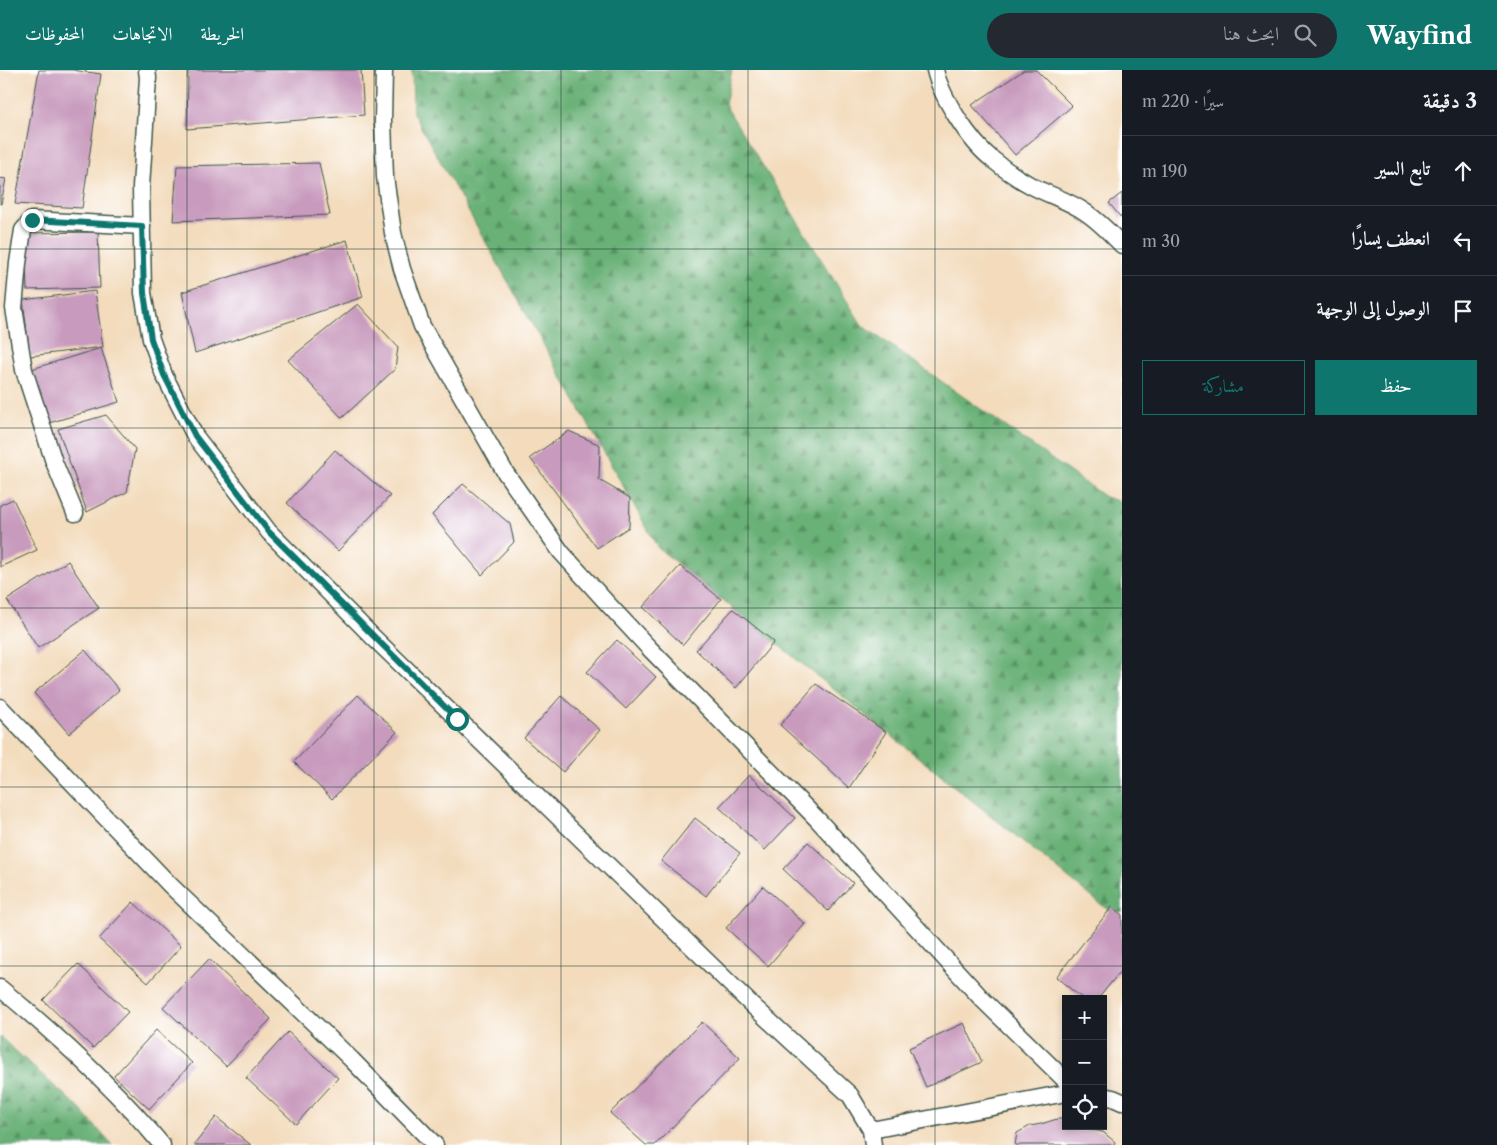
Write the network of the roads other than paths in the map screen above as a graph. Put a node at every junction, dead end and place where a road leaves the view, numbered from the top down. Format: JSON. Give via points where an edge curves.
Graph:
{"nodes":[{"id":1,"x":147,"y":70,"type":"edge"},
{"id":2,"x":384,"y":70,"type":"edge"},
{"id":3,"x":935,"y":70,"type":"edge"},
{"id":4,"x":142,"y":226,"type":"junction"},
{"id":5,"x":1122,"y":245,"type":"edge"},
{"id":6,"x":75,"y":513,"type":"dead end"},
{"id":7,"x":0,"y":707,"type":"edge"},
{"id":8,"x":0,"y":988,"type":"edge"},
{"id":9,"x":1062,"y":1077,"type":"edge"},
{"id":10,"x":1062,"y":1094,"type":"edge"},
{"id":11,"x":1107,"y":1097,"type":"edge"},
{"id":12,"x":1122,"y":1102,"type":"edge"},
{"id":13,"x":872,"y":1138,"type":"edge"},
{"id":14,"x":162,"y":1145,"type":"edge"},
{"id":15,"x":435,"y":1145,"type":"edge"}],
"edges":[{"from":1,"to":4,"type":"street"},
{"from":2,"to":9,"type":"street","via":[[385,177],[392,233],[402,269],[422,326],[511,480],[561,552],[649,648],[818,820],[983,1000]]},
{"from":3,"to":5,"type":"street","via":[[949,104],[966,131],[990,158],[1031,186],[1084,211]]},
{"from":4,"to":6,"type":"street","via":[[32,220],[23,230],[14,308],[24,370],[54,462]]},
{"from":4,"to":13,"type":"street","via":[[144,293],[151,339],[164,375],[195,436],[269,532],[752,1005],[850,1095]]},
{"from":7,"to":15,"type":"street","via":[[170,885],[352,1060]]},
{"from":8,"to":14,"type":"street","via":[[85,1064]]},
{"from":10,"to":13,"type":"street"},
{"from":11,"to":12,"type":"street"}]}
